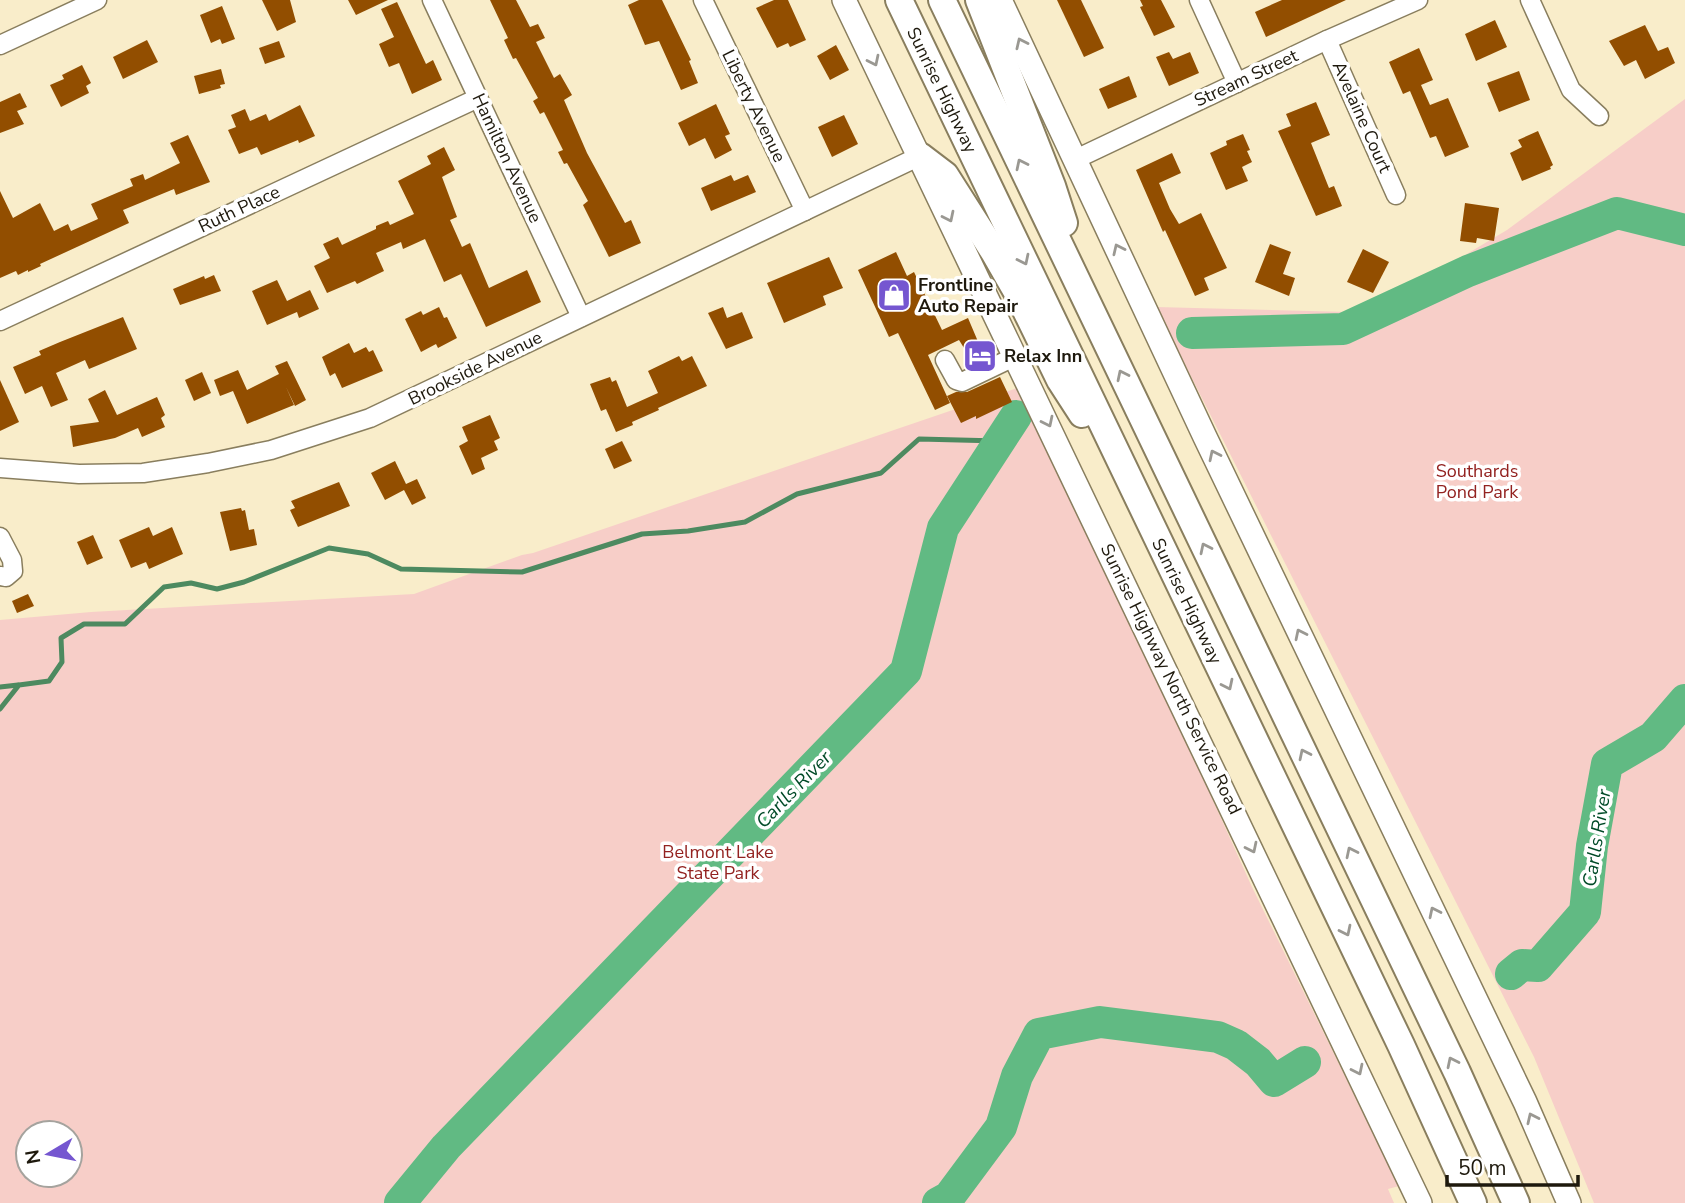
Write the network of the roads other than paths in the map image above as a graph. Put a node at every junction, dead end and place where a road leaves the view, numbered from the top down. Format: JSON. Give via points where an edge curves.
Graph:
{"nodes":[{"id":1,"x":97,"y":0,"type":"edge"},
{"id":2,"x":432,"y":0,"type":"edge"},
{"id":3,"x":703,"y":0,"type":"edge"},
{"id":4,"x":844,"y":0,"type":"edge"},
{"id":5,"x":898,"y":0,"type":"edge"},
{"id":6,"x":942,"y":0,"type":"edge"},
{"id":7,"x":979,"y":0,"type":"edge"},
{"id":8,"x":1000,"y":0,"type":"edge"},
{"id":9,"x":1199,"y":0,"type":"edge"},
{"id":10,"x":1418,"y":0,"type":"edge"},
{"id":11,"x":1530,"y":0,"type":"edge"},
{"id":12,"x":1327,"y":40,"type":"junction"},
{"id":13,"x":0,"y":45,"type":"edge"},
{"id":14,"x":1237,"y":83,"type":"junction"},
{"id":15,"x":478,"y":98,"type":"junction"},
{"id":16,"x":1600,"y":116,"type":"dead end"},
{"id":17,"x":920,"y":156,"type":"junction"},
{"id":18,"x":1076,"y":159,"type":"junction"},
{"id":19,"x":1396,"y":195,"type":"dead end"},
{"id":20,"x":805,"y":211,"type":"junction"},
{"id":21,"x":1093,"y":314,"type":"junction"},
{"id":22,"x":581,"y":317,"type":"junction"},
{"id":23,"x":0,"y":321,"type":"edge"},
{"id":24,"x":1016,"y":356,"type":"junction"},
{"id":25,"x":946,"y":360,"type":"dead end"},
{"id":26,"x":0,"y":468,"type":"edge"},
{"id":27,"x":1145,"y":513,"type":"junction"},
{"id":28,"x":0,"y":537,"type":"edge"},
{"id":29,"x":0,"y":576,"type":"edge"},
{"id":30,"x":1420,"y":1203,"type":"edge"},
{"id":31,"x":1473,"y":1203,"type":"edge"},
{"id":32,"x":1516,"y":1203,"type":"edge"},
{"id":33,"x":1569,"y":1203,"type":"edge"}],
"edges":[{"from":1,"to":13,"type":"street"},
{"from":2,"to":15,"type":"street","name":"Hamilton Avenue"},
{"from":3,"to":20,"type":"street","name":"Liberty Avenue"},
{"from":4,"to":17,"type":"main road","one_way":true},
{"from":5,"to":27,"type":"highway","name":"Sunrise Highway","one_way":true},
{"from":21,"to":6,"type":"highway","one_way":true},
{"from":7,"to":21,"type":"highway","via":[[1052,186]]},
{"from":18,"to":8,"type":"main road","one_way":true},
{"from":9,"to":14,"type":"street"},
{"from":10,"to":12,"type":"street","name":"Stream Street"},
{"from":11,"to":16,"type":"street","via":[[1571,90]]},
{"from":12,"to":14,"type":"street","name":"Stream Street"},
{"from":12,"to":19,"type":"street","name":"Avelaine Court"},
{"from":14,"to":18,"type":"street","name":"Stream Street"},
{"from":15,"to":22,"type":"street","name":"Hamilton Avenue"},
{"from":15,"to":23,"type":"street","name":"Ruth Place"},
{"from":17,"to":20,"type":"street","name":"Brookside Avenue"},
{"from":17,"to":24,"type":"main road","name":"Sunrise Highway North Service Road","one_way":true},
{"from":17,"to":27,"type":"highway","via":[[944,175],[994,252],[1060,380]]},
{"from":33,"to":18,"type":"main road","one_way":true},
{"from":20,"to":22,"type":"street","name":"Brookside Avenue"},
{"from":32,"to":21,"type":"highway","one_way":true},
{"from":22,"to":26,"type":"street","name":"Brookside Avenue","via":[[370,418],[271,450],[143,472],[79,474]]},
{"from":24,"to":25,"type":"street","via":[[962,382],[956,380]]},
{"from":24,"to":30,"type":"main road","name":"Sunrise Highway North Service Road","one_way":true},
{"from":27,"to":31,"type":"highway","name":"Sunrise Highway","one_way":true},
{"from":28,"to":29,"type":"street","via":[[13,571]]}]}
